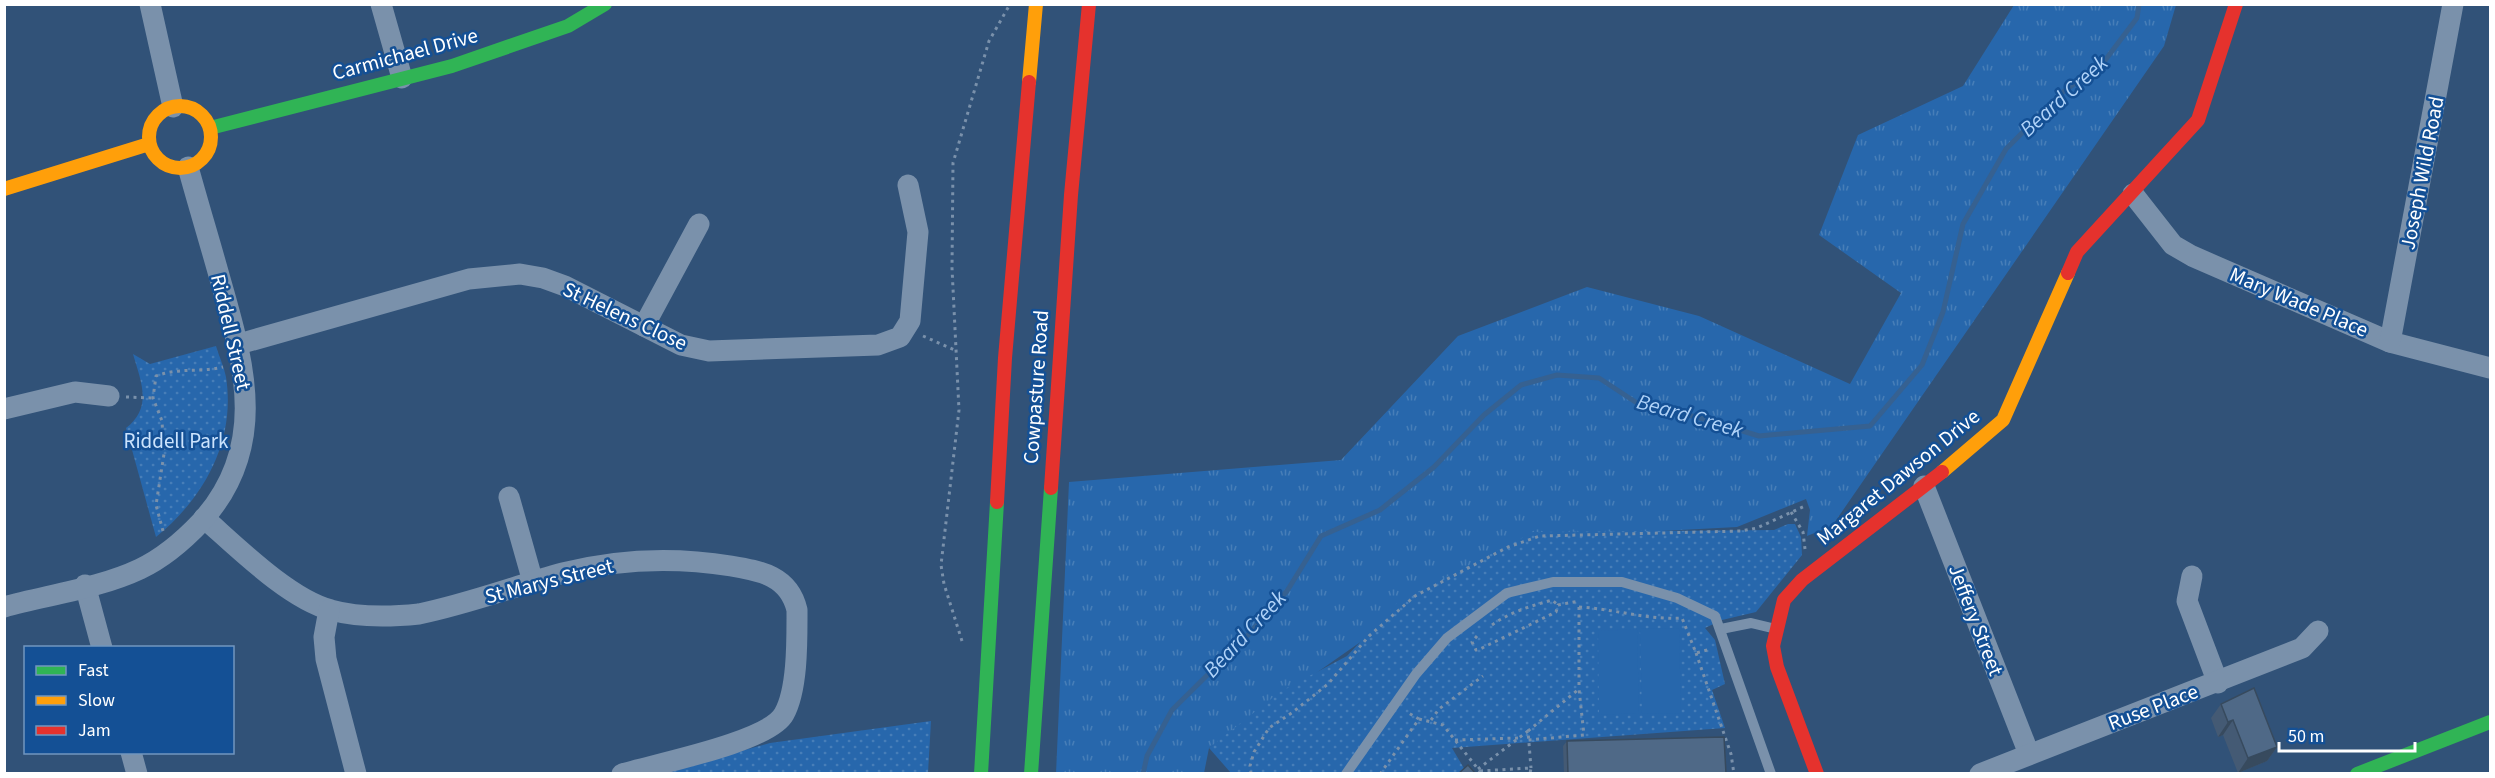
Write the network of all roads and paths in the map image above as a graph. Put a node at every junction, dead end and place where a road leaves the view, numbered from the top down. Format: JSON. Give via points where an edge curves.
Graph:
{"nodes":[{"id":1,"x":150,"y":4,"type":"edge"},
{"id":2,"x":381,"y":4,"type":"edge"},
{"id":3,"x":605,"y":4,"type":"edge"},
{"id":4,"x":1010,"y":4,"type":"edge"},
{"id":5,"x":1036,"y":4,"type":"edge"},
{"id":6,"x":1089,"y":4,"type":"edge"},
{"id":7,"x":2236,"y":4,"type":"edge"},
{"id":8,"x":2453,"y":4,"type":"edge"},
{"id":9,"x":402,"y":78,"type":"junction"},
{"id":10,"x":173,"y":107,"type":"junction"},
{"id":11,"x":210,"y":128,"type":"junction"},
{"id":12,"x":150,"y":144,"type":"junction"},
{"id":13,"x":188,"y":167,"type":"junction"},
{"id":14,"x":908,"y":185,"type":"dead end"},
{"id":15,"x":4,"y":189,"type":"edge"},
{"id":16,"x":2133,"y":194,"type":"junction"},
{"id":17,"x":699,"y":224,"type":"dead end"},
{"id":18,"x":644,"y":326,"type":"junction"},
{"id":19,"x":906,"y":330,"type":"junction"},
{"id":20,"x":2390,"y":342,"type":"junction"},
{"id":21,"x":957,"y":351,"type":"junction"},
{"id":22,"x":240,"y":354,"type":"junction"},
{"id":23,"x":2490,"y":368,"type":"edge"},
{"id":24,"x":110,"y":396,"type":"joint"},
{"id":25,"x":153,"y":398,"type":"junction"},
{"id":26,"x":4,"y":409,"type":"edge"},
{"id":27,"x":1924,"y":486,"type":"junction"},
{"id":28,"x":509,"y":497,"type":"dead end"},
{"id":29,"x":204,"y":518,"type":"junction"},
{"id":30,"x":175,"y":546,"type":"junction"},
{"id":31,"x":2192,"y":576,"type":"dead end"},
{"id":32,"x":533,"y":582,"type":"junction"},
{"id":33,"x":1578,"y":582,"type":"junction"},
{"id":34,"x":85,"y":585,"type":"junction"},
{"id":35,"x":1579,"y":601,"type":"junction"},
{"id":36,"x":1558,"y":605,"type":"junction"},
{"id":37,"x":4,"y":607,"type":"edge"},
{"id":38,"x":1579,"y":607,"type":"junction"},
{"id":39,"x":329,"y":610,"type":"junction"},
{"id":40,"x":1489,"y":627,"type":"dead end"},
{"id":41,"x":1776,"y":628,"type":"junction"},
{"id":42,"x":1721,"y":629,"type":"junction"},
{"id":43,"x":2318,"y":631,"type":"dead end"},
{"id":44,"x":1480,"y":632,"type":"dead end"},
{"id":45,"x":963,"y":644,"type":"dead end"},
{"id":46,"x":1726,"y":645,"type":"junction"},
{"id":47,"x":101,"y":646,"type":"edge"},
{"id":48,"x":1696,"y":653,"type":"junction"},
{"id":49,"x":1483,"y":676,"type":"dead end"},
{"id":50,"x":2218,"y":683,"type":"junction"},
{"id":51,"x":1579,"y":689,"type":"junction"},
{"id":52,"x":1395,"y":705,"type":"junction"},
{"id":53,"x":1419,"y":719,"type":"junction"},
{"id":54,"x":1431,"y":720,"type":"junction"},
{"id":55,"x":2490,"y":722,"type":"edge"},
{"id":56,"x":1528,"y":731,"type":"junction"},
{"id":57,"x":1520,"y":738,"type":"junction"},
{"id":58,"x":1455,"y":740,"type":"junction"},
{"id":59,"x":1528,"y":740,"type":"junction"},
{"id":60,"x":131,"y":754,"type":"edge"},
{"id":61,"x":2029,"y":754,"type":"junction"},
{"id":62,"x":1531,"y":768,"type":"junction"},
{"id":63,"x":1480,"y":771,"type":"edge"},
{"id":64,"x":1814,"y":772,"type":"edge"},
{"id":65,"x":137,"y":774,"type":"edge"},
{"id":66,"x":356,"y":774,"type":"edge"},
{"id":67,"x":621,"y":774,"type":"edge"},
{"id":68,"x":981,"y":774,"type":"edge"},
{"id":69,"x":1031,"y":774,"type":"edge"},
{"id":70,"x":1346,"y":774,"type":"edge"},
{"id":71,"x":1380,"y":774,"type":"edge"},
{"id":72,"x":1530,"y":774,"type":"edge"},
{"id":73,"x":1734,"y":774,"type":"edge"},
{"id":74,"x":1771,"y":774,"type":"edge"},
{"id":75,"x":1980,"y":774,"type":"edge"},
{"id":76,"x":2357,"y":774,"type":"edge"}],
"edges":[{"from":1,"to":10,"type":"street"},
{"from":2,"to":9,"type":"street"},
{"from":3,"to":9,"type":"street","name":"Carmichael Drive","via":[[568,26],[452,66]]},
{"from":4,"to":21,"type":"path","via":[[986,51],[953,163],[952,268]]},
{"from":5,"to":68,"type":"street","name":"Cowpasture Road","via":[[1005,358]]},
{"from":6,"to":69,"type":"street","name":"Cowpasture Road","via":[[1071,195]]},
{"from":7,"to":16,"type":"street","name":"Margaret Dawson Drive","via":[[2198,120]]},
{"from":8,"to":20,"type":"street","name":"Joseph Wild Road"},
{"from":9,"to":11,"type":"street","name":"Carmichael Drive"},
{"from":10,"to":11,"type":"street","via":[[194,109]]},
{"from":10,"to":12,"type":"street","via":[[152,123]]},
{"from":11,"to":13,"type":"street","via":[[210,149],[199,163]]},
{"from":12,"to":13,"type":"street","via":[[165,165]]},
{"from":12,"to":15,"type":"street"},
{"from":13,"to":22,"type":"street","name":"Riddell Street"},
{"from":14,"to":19,"type":"street","via":[[918,232],[912,311]]},
{"from":16,"to":20,"type":"street","name":"Mary Wade Place","via":[[2173,245]]},
{"from":16,"to":27,"type":"street","name":"Margaret Dawson Drive","via":[[2076,252],[2003,420]]},
{"from":17,"to":18,"type":"street"},
{"from":18,"to":19,"type":"street","name":"St Helens Close","via":[[681,345],[709,351],[878,345],[891,342]]},
{"from":18,"to":22,"type":"street","name":"St Helens Close","via":[[543,278],[494,275],[469,279]]},
{"from":19,"to":21,"type":"path"},
{"from":20,"to":23,"type":"street","name":"Mary Wade Place"},
{"from":21,"to":45,"type":"path","via":[[959,410],[941,565]]},
{"from":22,"to":25,"type":"path","via":[[204,371],[177,369],[156,376]]},
{"from":22,"to":29,"type":"street","name":"Riddell Street","via":[[247,400],[243,444],[231,477]]},
{"from":24,"to":25,"type":"path"},
{"from":24,"to":26,"type":"street","via":[[75,392]]},
{"from":25,"to":30,"type":"path","via":[[164,435],[156,505],[159,525]]},
{"from":27,"to":41,"type":"street","name":"Margaret Dawson Drive","via":[[1802,580],[1784,600]]},
{"from":27,"to":61,"type":"street","name":"Jeffery Street"},
{"from":28,"to":32,"type":"street"},
{"from":29,"to":30,"type":"street","name":"Riddell Street"},
{"from":29,"to":39,"type":"street","name":"St Marys Street","via":[[274,579]]},
{"from":30,"to":34,"type":"street","name":"Riddell Street","via":[[140,569]]},
{"from":31,"to":50,"type":"street","via":[[2187,601]]},
{"from":32,"to":39,"type":"street","name":"St Marys Street","via":[[419,614],[373,616]]},
{"from":32,"to":67,"type":"street","name":"St Marys Street","via":[[589,568],[663,561],[746,568],[781,581],[794,598],[797,610],[792,688],[783,717],[760,735]]},
{"from":33,"to":35,"type":"path"},
{"from":33,"to":42,"type":"lane","via":[[1622,582],[1677,598],[1715,616]]},
{"from":33,"to":52,"type":"lane","via":[[1553,582],[1507,593],[1447,638]]},
{"from":34,"to":37,"type":"street","name":"Riddell Street"},
{"from":34,"to":47,"type":"street"},
{"from":35,"to":36,"type":"path"},
{"from":35,"to":38,"type":"path"},
{"from":36,"to":40,"type":"path","via":[[1552,600],[1518,610]]},
{"from":36,"to":44,"type":"path","via":[[1556,612],[1476,650],[1472,642]]},
{"from":38,"to":48,"type":"path","via":[[1612,609],[1654,620],[1682,618]]},
{"from":38,"to":51,"type":"path"},
{"from":39,"to":66,"type":"street","via":[[324,637],[326,659]]},
{"from":41,"to":42,"type":"lane","via":[[1751,623]]},
{"from":41,"to":64,"type":"street","name":"Margaret Dawson Drive","via":[[1773,646],[1777,667]]},
{"from":42,"to":46,"type":"lane"},
{"from":43,"to":50,"type":"street","name":"Ruse Place","via":[[2302,648]]},
{"from":46,"to":48,"type":"path"},
{"from":46,"to":74,"type":"lane"},
{"from":48,"to":73,"type":"path","via":[[1731,754]]},
{"from":49,"to":54,"type":"path","via":[[1439,709]]},
{"from":50,"to":61,"type":"street","name":"Ruse Place"},
{"from":51,"to":56,"type":"path"},
{"from":51,"to":59,"type":"path","via":[[1584,735]]},
{"from":52,"to":53,"type":"path"},
{"from":52,"to":70,"type":"lane"},
{"from":53,"to":54,"type":"path"},
{"from":53,"to":71,"type":"path"},
{"from":54,"to":58,"type":"path","via":[[1443,725]]},
{"from":55,"to":76,"type":"street"},
{"from":56,"to":57,"type":"path"},
{"from":56,"to":59,"type":"path"},
{"from":57,"to":58,"type":"path"},
{"from":57,"to":63,"type":"path"},
{"from":58,"to":63,"type":"path"},
{"from":59,"to":62,"type":"path"},
{"from":60,"to":65,"type":"street"},
{"from":61,"to":75,"type":"street","name":"Ruse Place"},
{"from":62,"to":63,"type":"path"},
{"from":62,"to":72,"type":"path"}]}
